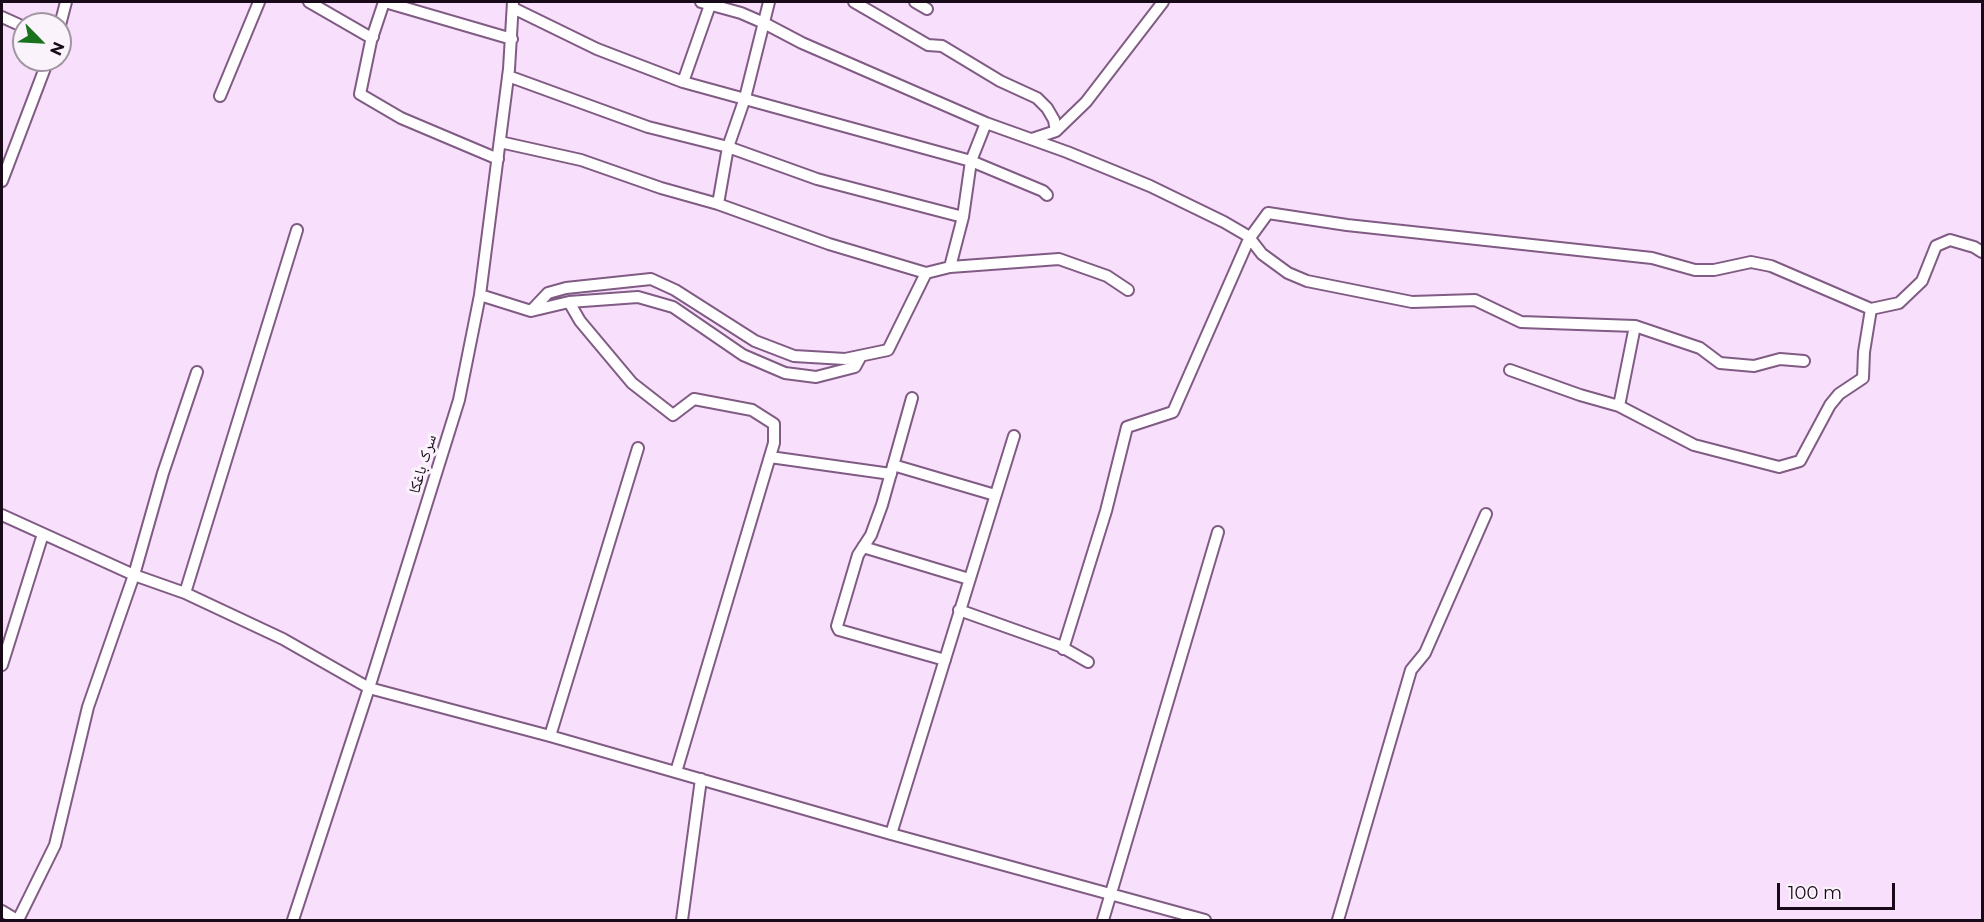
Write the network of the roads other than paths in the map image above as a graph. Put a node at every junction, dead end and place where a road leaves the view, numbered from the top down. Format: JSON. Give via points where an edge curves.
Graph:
{"nodes":[{"id":1,"x":259,"y":2,"type":"edge"},
{"id":2,"x":309,"y":2,"type":"edge"},
{"id":3,"x":384,"y":2,"type":"edge"},
{"id":4,"x":769,"y":2,"type":"edge"},
{"id":5,"x":854,"y":2,"type":"edge"},
{"id":6,"x":915,"y":2,"type":"edge"},
{"id":7,"x":1163,"y":2,"type":"edge"},
{"id":8,"x":706,"y":3,"type":"edge"},
{"id":9,"x":513,"y":5,"type":"edge"},
{"id":10,"x":927,"y":9,"type":"dead end"},
{"id":11,"x":764,"y":23,"type":"junction"},
{"id":12,"x":373,"y":37,"type":"junction"},
{"id":13,"x":512,"y":39,"type":"junction"},
{"id":14,"x":43,"y":72,"type":"edge"},
{"id":15,"x":508,"y":76,"type":"junction"},
{"id":16,"x":684,"y":82,"type":"junction"},
{"id":17,"x":220,"y":96,"type":"dead end"},
{"id":18,"x":745,"y":98,"type":"junction"},
{"id":19,"x":986,"y":123,"type":"junction"},
{"id":20,"x":1056,"y":131,"type":"junction"},
{"id":21,"x":1032,"y":140,"type":"junction"},
{"id":22,"x":500,"y":142,"type":"junction"},
{"id":23,"x":728,"y":147,"type":"junction"},
{"id":24,"x":498,"y":159,"type":"junction"},
{"id":25,"x":971,"y":161,"type":"junction"},
{"id":26,"x":2,"y":181,"type":"edge"},
{"id":27,"x":1047,"y":195,"type":"dead end"},
{"id":28,"x":718,"y":204,"type":"junction"},
{"id":29,"x":963,"y":218,"type":"junction"},
{"id":30,"x":297,"y":230,"type":"dead end"},
{"id":31,"x":1249,"y":239,"type":"junction"},
{"id":32,"x":1983,"y":252,"type":"edge"},
{"id":33,"x":950,"y":267,"type":"junction"},
{"id":34,"x":926,"y":273,"type":"junction"},
{"id":35,"x":1128,"y":290,"type":"dead end"},
{"id":36,"x":480,"y":295,"type":"junction"},
{"id":37,"x":569,"y":302,"type":"junction"},
{"id":38,"x":1871,"y":309,"type":"junction"},
{"id":39,"x":531,"y":312,"type":"junction"},
{"id":40,"x":1635,"y":326,"type":"junction"},
{"id":41,"x":861,"y":356,"type":"junction"},
{"id":42,"x":1804,"y":361,"type":"dead end"},
{"id":43,"x":1510,"y":370,"type":"dead end"},
{"id":44,"x":197,"y":372,"type":"dead end"},
{"id":45,"x":912,"y":398,"type":"dead end"},
{"id":46,"x":1619,"y":406,"type":"junction"},
{"id":47,"x":1014,"y":436,"type":"dead end"},
{"id":48,"x":638,"y":448,"type":"dead end"},
{"id":49,"x":770,"y":458,"type":"junction"},
{"id":50,"x":892,"y":470,"type":"junction"},
{"id":51,"x":995,"y":495,"type":"junction"},
{"id":52,"x":1486,"y":514,"type":"dead end"},
{"id":53,"x":2,"y":515,"type":"edge"},
{"id":54,"x":1218,"y":532,"type":"dead end"},
{"id":55,"x":43,"y":534,"type":"junction"},
{"id":56,"x":863,"y":547,"type":"junction"},
{"id":57,"x":134,"y":575,"type":"junction"},
{"id":58,"x":969,"y":579,"type":"junction"},
{"id":59,"x":185,"y":593,"type":"junction"},
{"id":60,"x":959,"y":610,"type":"junction"},
{"id":61,"x":1063,"y":649,"type":"junction"},
{"id":62,"x":945,"y":660,"type":"junction"},
{"id":63,"x":1088,"y":662,"type":"dead end"},
{"id":64,"x":2,"y":665,"type":"edge"},
{"id":65,"x":369,"y":688,"type":"junction"},
{"id":66,"x":550,"y":736,"type":"junction"},
{"id":67,"x":676,"y":772,"type":"junction"},
{"id":68,"x":701,"y":779,"type":"junction"},
{"id":69,"x":891,"y":834,"type":"junction"},
{"id":70,"x":1110,"y":895,"type":"junction"},
{"id":71,"x":2,"y":912,"type":"edge"},
{"id":72,"x":17,"y":921,"type":"edge"},
{"id":73,"x":293,"y":921,"type":"edge"},
{"id":74,"x":682,"y":921,"type":"edge"},
{"id":75,"x":1103,"y":921,"type":"edge"},
{"id":76,"x":1205,"y":921,"type":"edge"},
{"id":77,"x":1338,"y":921,"type":"edge"}],
"edges":[{"from":1,"to":17,"type":"street"},
{"from":2,"to":12,"type":"street"},
{"from":3,"to":12,"type":"street"},
{"from":3,"to":13,"type":"street"},
{"from":4,"to":11,"type":"street"},
{"from":5,"to":20,"type":"street","via":[[928,45],[942,46],[1037,98],[1054,120]]},
{"from":6,"to":10,"type":"street"},
{"from":7,"to":20,"type":"street","via":[[1086,102]]},
{"from":8,"to":11,"type":"street"},
{"from":8,"to":16,"type":"street"},
{"from":9,"to":13,"type":"street","name":"سرک باغکا"},
{"from":9,"to":16,"type":"street","via":[[597,49]]},
{"from":11,"to":18,"type":"street"},
{"from":11,"to":19,"type":"street"},
{"from":12,"to":24,"type":"street","via":[[360,94],[401,118]]},
{"from":13,"to":15,"type":"street","name":"سرک باغکا"},
{"from":14,"to":26,"type":"street"},
{"from":15,"to":22,"type":"street","name":"سرک باغکا"},
{"from":15,"to":23,"type":"street","via":[[648,127]]},
{"from":16,"to":18,"type":"street"},
{"from":18,"to":23,"type":"street"},
{"from":18,"to":25,"type":"street"},
{"from":19,"to":21,"type":"street"},
{"from":19,"to":25,"type":"street"},
{"from":20,"to":21,"type":"street"},
{"from":21,"to":31,"type":"street","via":[[1150,186],[1224,222]]},
{"from":22,"to":24,"type":"street","name":"سرک باغکا"},
{"from":22,"to":28,"type":"street","via":[[581,160]]},
{"from":23,"to":28,"type":"street"},
{"from":23,"to":29,"type":"street","via":[[818,179]]},
{"from":24,"to":36,"type":"street","name":"سرک باغکا"},
{"from":25,"to":27,"type":"street"},
{"from":25,"to":29,"type":"street"},
{"from":28,"to":34,"type":"street","via":[[829,244]]},
{"from":29,"to":33,"type":"street"},
{"from":30,"to":59,"type":"street"},
{"from":31,"to":38,"type":"street","via":[[1268,213],[1652,258],[1695,270],[1751,262],[1771,266]]},
{"from":31,"to":40,"type":"street","via":[[1288,273],[1307,281],[1412,302],[1475,300],[1521,322]]},
{"from":31,"to":61,"type":"street","via":[[1173,412],[1127,427],[1106,511]]},
{"from":32,"to":38,"type":"street","via":[[1950,240],[1936,246],[1922,281],[1899,303]]},
{"from":33,"to":34,"type":"street"},
{"from":33,"to":35,"type":"street","via":[[1059,259],[1107,276]]},
{"from":34,"to":41,"type":"street","via":[[888,350]]},
{"from":36,"to":39,"type":"street"},
{"from":36,"to":65,"type":"street","name":"سرک باغکا","via":[[459,400]]},
{"from":37,"to":39,"type":"street"},
{"from":37,"to":41,"type":"street","via":[[638,297],[673,308],[743,355],[785,374],[816,378],[855,367]]},
{"from":37,"to":49,"type":"street","via":[[632,383],[673,415],[694,399],[752,410],[774,424]]},
{"from":38,"to":46,"type":"street","via":[[1863,378],[1830,405],[1800,461],[1779,467],[1694,445]]},
{"from":39,"to":41,"type":"street","via":[[548,293],[566,288],[651,279],[754,341],[794,356]]},
{"from":40,"to":42,"type":"street","via":[[1700,348],[1720,363],[1754,366],[1780,359]]},
{"from":40,"to":46,"type":"street"},
{"from":43,"to":46,"type":"street"},
{"from":44,"to":57,"type":"street"},
{"from":45,"to":50,"type":"street"},
{"from":47,"to":51,"type":"street"},
{"from":48,"to":66,"type":"street"},
{"from":49,"to":50,"type":"street"},
{"from":49,"to":67,"type":"street"},
{"from":50,"to":51,"type":"street"},
{"from":50,"to":56,"type":"street","via":[[871,535]]},
{"from":51,"to":58,"type":"street"},
{"from":52,"to":77,"type":"street","via":[[1425,653],[1410,670]]},
{"from":53,"to":55,"type":"street"},
{"from":54,"to":70,"type":"street"},
{"from":55,"to":57,"type":"street"},
{"from":55,"to":64,"type":"street"},
{"from":56,"to":58,"type":"street"},
{"from":56,"to":62,"type":"street","via":[[839,630]]},
{"from":57,"to":59,"type":"street"},
{"from":57,"to":72,"type":"street","via":[[88,707],[55,845]]},
{"from":58,"to":60,"type":"street"},
{"from":59,"to":65,"type":"street","via":[[283,639]]},
{"from":60,"to":61,"type":"street"},
{"from":60,"to":62,"type":"street"},
{"from":61,"to":63,"type":"street"},
{"from":62,"to":69,"type":"street"},
{"from":65,"to":66,"type":"street"},
{"from":65,"to":73,"type":"street","name":"سرک باغکا"},
{"from":66,"to":67,"type":"street"},
{"from":67,"to":68,"type":"street"},
{"from":68,"to":69,"type":"street"},
{"from":68,"to":74,"type":"street"},
{"from":69,"to":70,"type":"street"},
{"from":70,"to":75,"type":"street"},
{"from":70,"to":76,"type":"street"},
{"from":71,"to":72,"type":"street"}]}
